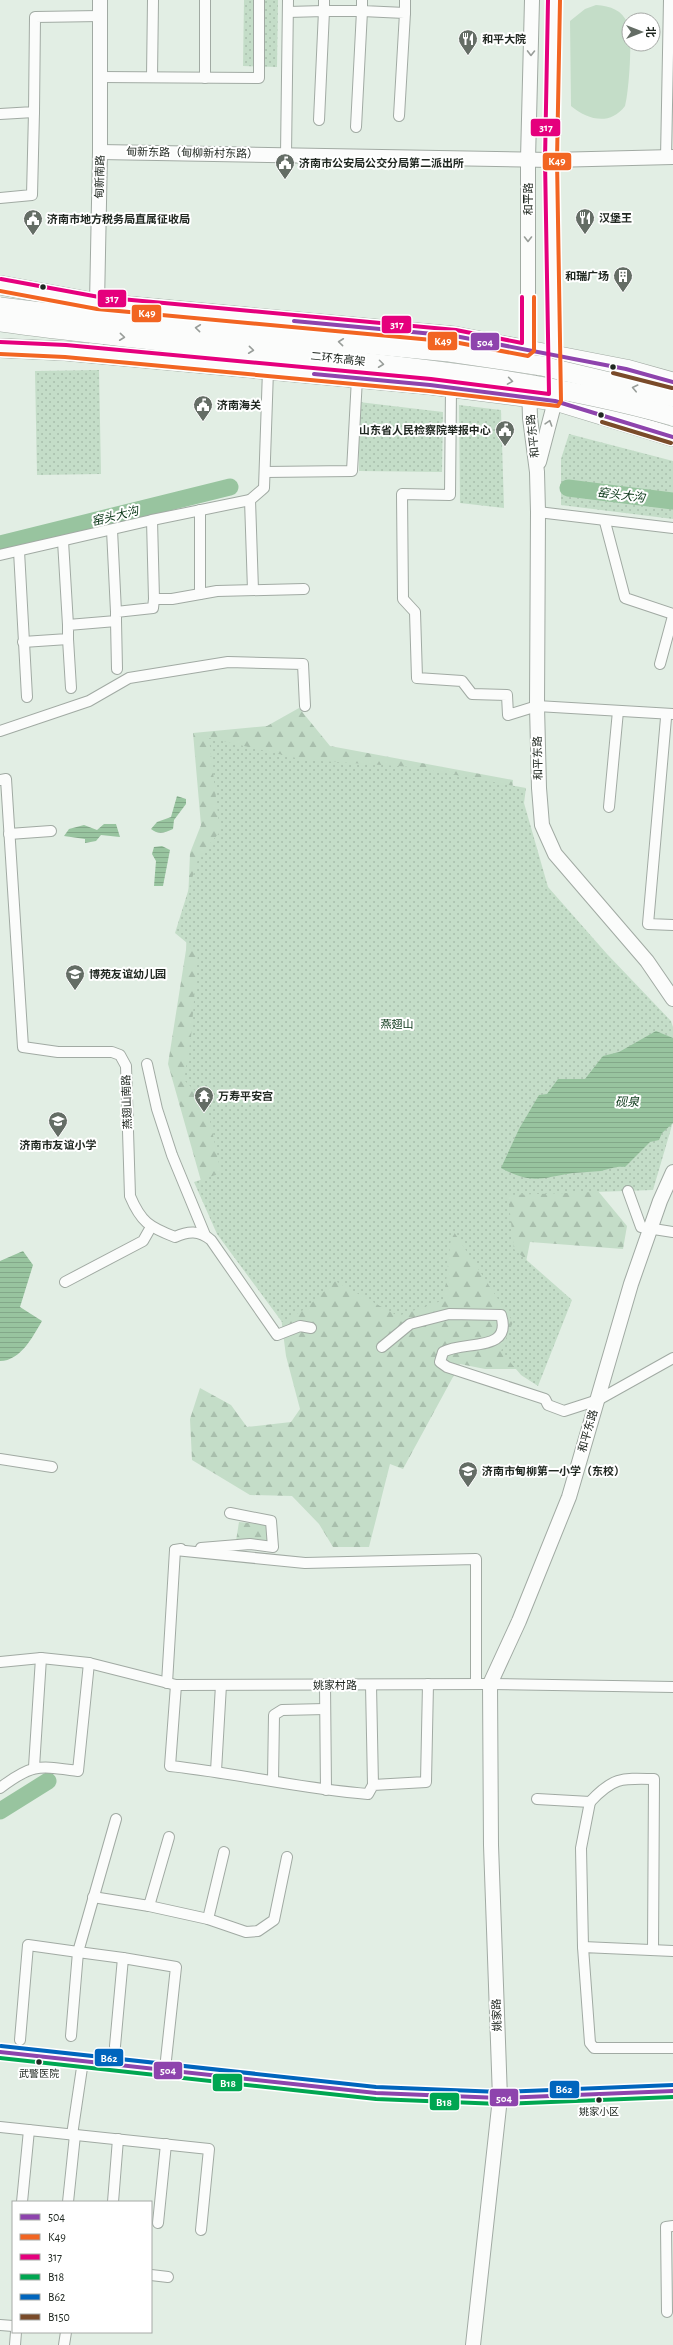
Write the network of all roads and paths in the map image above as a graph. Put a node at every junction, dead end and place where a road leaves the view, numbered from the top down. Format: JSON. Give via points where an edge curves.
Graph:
{"nodes":[{"id":1,"x":100,"y":0,"type":"edge"},
{"id":2,"x":153,"y":0,"type":"edge"},
{"id":3,"x":205,"y":0,"type":"edge"},
{"id":4,"x":259,"y":0,"type":"edge"},
{"id":5,"x":288,"y":0,"type":"edge"},
{"id":6,"x":324,"y":0,"type":"edge"},
{"id":7,"x":362,"y":0,"type":"edge"},
{"id":8,"x":406,"y":0,"type":"edge"},
{"id":9,"x":532,"y":0,"type":"edge"},
{"id":10,"x":554,"y":0,"type":"edge"},
{"id":11,"x":670,"y":4,"type":"edge"},
{"id":12,"x":362,"y":11,"type":"junction"},
{"id":13,"x":288,"y":12,"type":"junction"},
{"id":14,"x":324,"y":12,"type":"junction"},
{"id":15,"x":405,"y":13,"type":"junction"},
{"id":16,"x":100,"y":16,"type":"junction"},
{"id":17,"x":100,"y":77,"type":"junction"},
{"id":18,"x":152,"y":77,"type":"junction"},
{"id":19,"x":205,"y":78,"type":"junction"},
{"id":20,"x":34,"y":112,"type":"junction"},
{"id":21,"x":0,"y":114,"type":"edge"},
{"id":22,"x":399,"y":116,"type":"dead end"},
{"id":23,"x":319,"y":120,"type":"dead end"},
{"id":24,"x":356,"y":127,"type":"dead end"},
{"id":25,"x":100,"y":152,"type":"junction"},
{"id":26,"x":286,"y":155,"type":"junction"},
{"id":27,"x":670,"y":157,"type":"edge"},
{"id":28,"x":527,"y":161,"type":"junction"},
{"id":29,"x":551,"y":163,"type":"junction"},
{"id":30,"x":0,"y":198,"type":"edge"},
{"id":31,"x":0,"y":285,"type":"edge"},
{"id":32,"x":0,"y":298,"type":"edge"},
{"id":33,"x":98,"y":303,"type":"junction"},
{"id":34,"x":0,"y":307,"type":"edge"},
{"id":35,"x":0,"y":322,"type":"edge"},
{"id":36,"x":84,"y":325,"type":"junction"},
{"id":37,"x":0,"y":329,"type":"edge"},
{"id":38,"x":0,"y":348,"type":"edge"},
{"id":39,"x":528,"y":350,"type":"junction"},
{"id":40,"x":96,"y":354,"type":"junction"},
{"id":41,"x":555,"y":355,"type":"junction"},
{"id":42,"x":268,"y":370,"type":"junction"},
{"id":43,"x":357,"y":378,"type":"junction"},
{"id":44,"x":673,"y":382,"type":"edge"},
{"id":45,"x":451,"y":388,"type":"junction"},
{"id":46,"x":673,"y":397,"type":"edge"},
{"id":47,"x":529,"y":399,"type":"junction"},
{"id":48,"x":555,"y":401,"type":"junction"},
{"id":49,"x":673,"y":416,"type":"edge"},
{"id":50,"x":673,"y":437,"type":"edge"},
{"id":51,"x":265,"y":472,"type":"junction"},
{"id":52,"x":537,"y":472,"type":"junction"},
{"id":53,"x":250,"y":500,"type":"junction"},
{"id":54,"x":200,"y":510,"type":"junction"},
{"id":55,"x":538,"y":512,"type":"junction"},
{"id":56,"x":152,"y":520,"type":"junction"},
{"id":57,"x":605,"y":522,"type":"junction"},
{"id":58,"x":673,"y":528,"type":"edge"},
{"id":59,"x":112,"y":530,"type":"junction"},
{"id":60,"x":63,"y":541,"type":"junction"},
{"id":61,"x":19,"y":551,"type":"junction"},
{"id":62,"x":0,"y":555,"type":"edge"},
{"id":63,"x":304,"y":589,"type":"dead end"},
{"id":64,"x":253,"y":590,"type":"junction"},
{"id":65,"x":200,"y":594,"type":"junction"},
{"id":66,"x":154,"y":599,"type":"junction"},
{"id":67,"x":673,"y":615,"type":"edge"},
{"id":68,"x":116,"y":616,"type":"junction"},
{"id":69,"x":68,"y":625,"type":"junction"},
{"id":70,"x":68,"y":639,"type":"junction"},
{"id":71,"x":23,"y":642,"type":"junction"},
{"id":72,"x":660,"y":664,"type":"dead end"},
{"id":73,"x":117,"y":669,"type":"dead end"},
{"id":74,"x":71,"y":688,"type":"dead end"},
{"id":75,"x":27,"y":697,"type":"dead end"},
{"id":76,"x":305,"y":706,"type":"dead end"},
{"id":77,"x":537,"y":706,"type":"junction"},
{"id":78,"x":618,"y":711,"type":"junction"},
{"id":79,"x":669,"y":716,"type":"edge"},
{"id":80,"x":0,"y":730,"type":"edge"},
{"id":81,"x":0,"y":780,"type":"edge"},
{"id":82,"x":609,"y":808,"type":"dead end"},
{"id":83,"x":51,"y":831,"type":"dead end"},
{"id":84,"x":9,"y":834,"type":"junction"},
{"id":85,"x":673,"y":926,"type":"edge"},
{"id":86,"x":673,"y":999,"type":"edge"},
{"id":87,"x":147,"y":1064,"type":"dead end"},
{"id":88,"x":673,"y":1172,"type":"edge"},
{"id":89,"x":628,"y":1191,"type":"dead end"},
{"id":90,"x":151,"y":1226,"type":"junction"},
{"id":91,"x":652,"y":1228,"type":"junction"},
{"id":92,"x":673,"y":1232,"type":"edge"},
{"id":93,"x":205,"y":1235,"type":"junction"},
{"id":94,"x":65,"y":1282,"type":"dead end"},
{"id":95,"x":311,"y":1328,"type":"dead end"},
{"id":96,"x":382,"y":1347,"type":"dead end"},
{"id":97,"x":673,"y":1358,"type":"edge"},
{"id":98,"x":598,"y":1400,"type":"junction"},
{"id":99,"x":0,"y":1459,"type":"edge"},
{"id":100,"x":52,"y":1467,"type":"dead end"},
{"id":101,"x":230,"y":1513,"type":"dead end"},
{"id":102,"x":175,"y":1550,"type":"junction"},
{"id":103,"x":41,"y":1658,"type":"junction"},
{"id":104,"x":0,"y":1662,"type":"edge"},
{"id":105,"x":89,"y":1663,"type":"junction"},
{"id":106,"x":171,"y":1684,"type":"junction"},
{"id":107,"x":428,"y":1684,"type":"junction"},
{"id":108,"x":483,"y":1684,"type":"junction"},
{"id":109,"x":221,"y":1685,"type":"junction"},
{"id":110,"x":325,"y":1685,"type":"junction"},
{"id":111,"x":371,"y":1685,"type":"junction"},
{"id":112,"x":673,"y":1687,"type":"edge"},
{"id":113,"x":325,"y":1709,"type":"junction"},
{"id":114,"x":34,"y":1767,"type":"junction"},
{"id":115,"x":216,"y":1771,"type":"junction"},
{"id":116,"x":273,"y":1781,"type":"junction"},
{"id":117,"x":373,"y":1785,"type":"junction"},
{"id":118,"x":0,"y":1788,"type":"edge"},
{"id":119,"x":326,"y":1790,"type":"junction"},
{"id":120,"x":537,"y":1799,"type":"dead end"},
{"id":121,"x":590,"y":1802,"type":"junction"},
{"id":122,"x":116,"y":1819,"type":"dead end"},
{"id":123,"x":169,"y":1837,"type":"dead end"},
{"id":124,"x":224,"y":1852,"type":"dead end"},
{"id":125,"x":287,"y":1857,"type":"dead end"},
{"id":126,"x":93,"y":1897,"type":"junction"},
{"id":127,"x":149,"y":1906,"type":"junction"},
{"id":128,"x":208,"y":1919,"type":"junction"},
{"id":129,"x":583,"y":1947,"type":"junction"},
{"id":130,"x":653,"y":1950,"type":"junction"},
{"id":131,"x":673,"y":1951,"type":"edge"},
{"id":132,"x":78,"y":1952,"type":"junction"},
{"id":133,"x":123,"y":1958,"type":"junction"},
{"id":134,"x":71,"y":2036,"type":"dead end"},
{"id":135,"x":20,"y":2040,"type":"dead end"},
{"id":136,"x":115,"y":2046,"type":"dead end"},
{"id":137,"x":673,"y":2048,"type":"edge"},
{"id":138,"x":0,"y":2052,"type":"edge"},
{"id":139,"x":83,"y":2061,"type":"junction"},
{"id":140,"x":165,"y":2069,"type":"junction"},
{"id":141,"x":673,"y":2091,"type":"edge"},
{"id":142,"x":500,"y":2098,"type":"junction"},
{"id":143,"x":0,"y":2127,"type":"edge"},
{"id":144,"x":29,"y":2130,"type":"junction"},
{"id":145,"x":73,"y":2135,"type":"junction"},
{"id":146,"x":118,"y":2139,"type":"junction"},
{"id":147,"x":166,"y":2144,"type":"junction"},
{"id":148,"x":22,"y":2201,"type":"edge"},
{"id":149,"x":68,"y":2201,"type":"edge"},
{"id":150,"x":113,"y":2201,"type":"edge"},
{"id":151,"x":158,"y":2223,"type":"dead end"},
{"id":152,"x":673,"y":2226,"type":"edge"},
{"id":153,"x":201,"y":2230,"type":"dead end"},
{"id":154,"x":152,"y":2275,"type":"edge"},
{"id":155,"x":168,"y":2277,"type":"dead end"},
{"id":156,"x":667,"y":2312,"type":"dead end"},
{"id":157,"x":0,"y":2325,"type":"edge"},
{"id":158,"x":12,"y":2326,"type":"edge"},
{"id":159,"x":16,"y":2333,"type":"edge"},
{"id":160,"x":66,"y":2333,"type":"edge"},
{"id":161,"x":15,"y":2345,"type":"edge"},
{"id":162,"x":64,"y":2345,"type":"edge"},
{"id":163,"x":473,"y":2345,"type":"edge"}],
"edges":[{"from":1,"to":16,"type":"main road","name":"甸新南路"},
{"from":2,"to":18,"type":"street"},
{"from":3,"to":19,"type":"street"},
{"from":4,"to":19,"type":"street","via":[[259,78]]},
{"from":5,"to":13,"type":"street"},
{"from":6,"to":14,"type":"street"},
{"from":7,"to":12,"type":"street"},
{"from":8,"to":15,"type":"street"},
{"from":9,"to":28,"type":"main road","name":"和平路","one_way":true},
{"from":10,"to":29,"type":"main road"},
{"from":11,"to":27,"type":"street"},
{"from":12,"to":14,"type":"street"},
{"from":12,"to":15,"type":"street"},
{"from":12,"to":24,"type":"street"},
{"from":13,"to":14,"type":"street"},
{"from":13,"to":26,"type":"street"},
{"from":14,"to":23,"type":"street"},
{"from":15,"to":22,"type":"street"},
{"from":16,"to":17,"type":"main road","name":"甸新南路"},
{"from":16,"to":20,"type":"street","via":[[35,17]]},
{"from":17,"to":18,"type":"street"},
{"from":17,"to":25,"type":"main road","name":"甸新南路"},
{"from":18,"to":19,"type":"street"},
{"from":20,"to":21,"type":"street"},
{"from":20,"to":30,"type":"street","via":[[32,195]]},
{"from":25,"to":26,"type":"main road","name":"甸新东路（甸柳新村东路）"},
{"from":25,"to":33,"type":"main road","name":"甸新南路"},
{"from":26,"to":28,"type":"main road","name":"甸新东路（甸柳新村东路）"},
{"from":27,"to":29,"type":"main road","name":"甸新东路（甸柳新村东路）"},
{"from":28,"to":29,"type":"main road","name":"甸新东路（甸柳新村东路）"},
{"from":28,"to":39,"type":"main road","name":"和平路","one_way":true},
{"from":29,"to":41,"type":"main road"},
{"from":31,"to":33,"type":"highway"},
{"from":32,"to":36,"type":"highway","bridge":true},
{"from":33,"to":39,"type":"highway","via":[[455,336]]},
{"from":33,"to":40,"type":"main road","name":"甸新南路"},
{"from":34,"to":36,"type":"highway","name":"二环东高架","bridge":true},
{"from":35,"to":36,"type":"highway","name":"二环东高架","bridge":true},
{"from":36,"to":37,"type":"highway","bridge":true},
{"from":46,"to":36,"type":"highway","name":"二环东高架","one_way":true,"bridge":true,"via":[[542,366],[449,352]]},
{"from":36,"to":49,"type":"highway","name":"二环东高架","one_way":true,"bridge":true,"via":[[454,372],[544,386]]},
{"from":38,"to":40,"type":"highway"},
{"from":39,"to":41,"type":"highway"},
{"from":39,"to":47,"type":"main road","name":"和平路"},
{"from":40,"to":42,"type":"highway"},
{"from":41,"to":44,"type":"highway","via":[[626,369]]},
{"from":41,"to":48,"type":"main road"},
{"from":42,"to":43,"type":"highway"},
{"from":42,"to":51,"type":"street"},
{"from":43,"to":45,"type":"highway"},
{"from":43,"to":51,"type":"street","via":[[352,472]]},
{"from":45,"to":47,"type":"highway"},
{"from":45,"to":77,"type":"street","via":[[450,495],[402,494],[402,599],[415,612],[417,678],[462,681],[472,694],[507,695],[508,715]]},
{"from":47,"to":48,"type":"highway"},
{"from":47,"to":52,"type":"main road","name":"和平东路"},
{"from":48,"to":50,"type":"highway"},
{"from":52,"to":48,"type":"main road","name":"和平东路","one_way":true},
{"from":51,"to":53,"type":"street","via":[[264,488]]},
{"from":52,"to":55,"type":"main road","name":"和平东路"},
{"from":53,"to":54,"type":"street"},
{"from":53,"to":64,"type":"street"},
{"from":54,"to":56,"type":"street"},
{"from":54,"to":65,"type":"street"},
{"from":55,"to":57,"type":"street"},
{"from":55,"to":77,"type":"main road","name":"和平东路"},
{"from":56,"to":59,"type":"street"},
{"from":56,"to":66,"type":"street"},
{"from":57,"to":58,"type":"street"},
{"from":57,"to":67,"type":"street","via":[[625,598]]},
{"from":59,"to":60,"type":"street"},
{"from":59,"to":68,"type":"street"},
{"from":60,"to":61,"type":"street"},
{"from":60,"to":69,"type":"street"},
{"from":61,"to":62,"type":"street"},
{"from":61,"to":71,"type":"street"},
{"from":63,"to":64,"type":"street"},
{"from":64,"to":65,"type":"street"},
{"from":65,"to":66,"type":"street"},
{"from":66,"to":68,"type":"street","via":[[153,608]]},
{"from":67,"to":72,"type":"street"},
{"from":68,"to":69,"type":"street"},
{"from":68,"to":73,"type":"street"},
{"from":69,"to":70,"type":"street"},
{"from":70,"to":71,"type":"street"},
{"from":70,"to":74,"type":"street"},
{"from":71,"to":75,"type":"street"},
{"from":76,"to":80,"type":"street","via":[[303,664],[228,662],[129,678],[89,701]]},
{"from":77,"to":78,"type":"street"},
{"from":77,"to":86,"type":"main road","name":"和平东路","via":[[542,825],[555,854],[647,961]]},
{"from":78,"to":79,"type":"street"},
{"from":78,"to":82,"type":"street"},
{"from":79,"to":85,"type":"street","via":[[648,924]]},
{"from":81,"to":84,"type":"street","name":"燕翅山南路","via":[[6,779]]},
{"from":83,"to":84,"type":"street"},
{"from":84,"to":90,"type":"street","name":"燕翅山南路","via":[[23,1047],[58,1052],[112,1052],[120,1055],[126,1066],[130,1196],[137,1213]]},
{"from":87,"to":93,"type":"street","via":[[157,1109],[172,1155]]},
{"from":88,"to":91,"type":"main road","name":"和平东路"},
{"from":89,"to":91,"type":"street","via":[[641,1227]]},
{"from":90,"to":93,"type":"street","name":"燕翅山南路","via":[[174,1236],[189,1231]]},
{"from":90,"to":94,"type":"street","via":[[143,1241]]},
{"from":91,"to":92,"type":"street"},
{"from":91,"to":98,"type":"main road","name":"和平东路","via":[[631,1284]]},
{"from":93,"to":95,"type":"street","via":[[277,1335],[300,1326]]},
{"from":96,"to":98,"type":"street","via":[[410,1324],[417,1322],[449,1314],[502,1315],[502,1336],[495,1341],[452,1347],[443,1352],[440,1362],[447,1367],[545,1399],[548,1405],[564,1411]]},
{"from":97,"to":98,"type":"street"},
{"from":98,"to":108,"type":"main road","name":"和平东路","via":[[569,1497],[519,1621]]},
{"from":99,"to":100,"type":"street"},
{"from":101,"to":102,"type":"street","via":[[271,1521],[273,1547],[250,1544]]},
{"from":102,"to":106,"type":"street"},
{"from":102,"to":108,"type":"street","via":[[305,1563],[476,1559]]},
{"from":103,"to":104,"type":"street","name":"姚家村路"},
{"from":103,"to":105,"type":"street","name":"姚家村路"},
{"from":103,"to":114,"type":"street"},
{"from":105,"to":106,"type":"street","name":"姚家村路"},
{"from":105,"to":114,"type":"street","via":[[78,1771]]},
{"from":106,"to":109,"type":"street","name":"姚家村路"},
{"from":106,"to":115,"type":"street","via":[[170,1766]]},
{"from":107,"to":108,"type":"street","name":"姚家村路"},
{"from":107,"to":111,"type":"street","name":"姚家村路"},
{"from":107,"to":117,"type":"street","via":[[426,1782]]},
{"from":108,"to":112,"type":"street","name":"姚家村路"},
{"from":108,"to":142,"type":"main road","name":"姚家路"},
{"from":109,"to":110,"type":"street","name":"姚家村路"},
{"from":109,"to":115,"type":"street"},
{"from":110,"to":111,"type":"street","name":"姚家村路"},
{"from":110,"to":113,"type":"street"},
{"from":111,"to":117,"type":"street"},
{"from":113,"to":116,"type":"street","via":[[282,1710],[274,1715]]},
{"from":113,"to":119,"type":"street"},
{"from":114,"to":118,"type":"street","via":[[15,1776]]},
{"from":115,"to":116,"type":"street"},
{"from":116,"to":119,"type":"street"},
{"from":117,"to":119,"type":"street","via":[[368,1794]]},
{"from":120,"to":121,"type":"street"},
{"from":121,"to":129,"type":"street","via":[[581,1848]]},
{"from":121,"to":130,"type":"street","via":[[621,1778],[654,1779]]},
{"from":122,"to":126,"type":"street"},
{"from":123,"to":127,"type":"street"},
{"from":124,"to":128,"type":"street"},
{"from":125,"to":128,"type":"street","via":[[274,1920],[258,1931],[246,1932]]},
{"from":126,"to":127,"type":"street"},
{"from":126,"to":132,"type":"street"},
{"from":127,"to":128,"type":"street"},
{"from":129,"to":130,"type":"street"},
{"from":129,"to":137,"type":"street","via":[[590,2043],[594,2048]]},
{"from":130,"to":131,"type":"street"},
{"from":132,"to":133,"type":"street"},
{"from":132,"to":134,"type":"street"},
{"from":132,"to":135,"type":"street","via":[[28,1945]]},
{"from":133,"to":136,"type":"street"},
{"from":133,"to":140,"type":"street","via":[[176,1967]]},
{"from":138,"to":139,"type":"main road"},
{"from":139,"to":140,"type":"main road"},
{"from":139,"to":145,"type":"street"},
{"from":140,"to":142,"type":"main road","via":[[376,2093]]},
{"from":141,"to":142,"type":"main road"},
{"from":142,"to":163,"type":"main road","name":"姚家路"},
{"from":143,"to":144,"type":"street"},
{"from":144,"to":145,"type":"street"},
{"from":144,"to":148,"type":"street"},
{"from":145,"to":146,"type":"street"},
{"from":145,"to":149,"type":"street"},
{"from":146,"to":147,"type":"street"},
{"from":146,"to":150,"type":"street"},
{"from":147,"to":151,"type":"street"},
{"from":147,"to":153,"type":"street","via":[[209,2149]]},
{"from":152,"to":156,"type":"street","via":[[666,2227]]},
{"from":154,"to":155,"type":"street"},
{"from":157,"to":158,"type":"street"},
{"from":159,"to":161,"type":"street"},
{"from":160,"to":162,"type":"street"}]}
